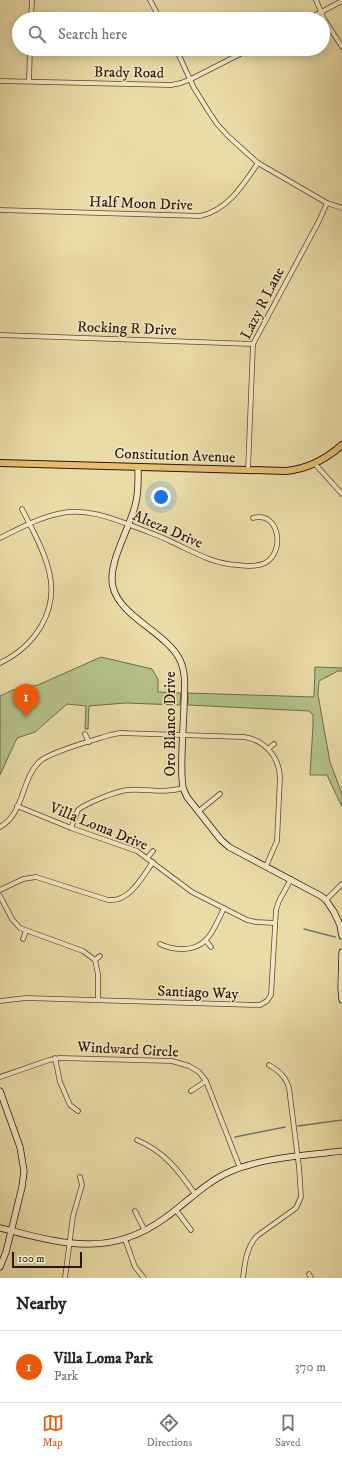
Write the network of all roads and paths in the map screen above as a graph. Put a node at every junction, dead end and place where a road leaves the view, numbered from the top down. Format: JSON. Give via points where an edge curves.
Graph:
{"nodes":[{"id":1,"x":32,"y":0,"type":"edge"},
{"id":2,"x":150,"y":0,"type":"edge"},
{"id":3,"x":316,"y":0,"type":"edge"},
{"id":4,"x":342,"y":2,"type":"edge"},
{"id":5,"x":321,"y":11,"type":"joint"},
{"id":6,"x":31,"y":12,"type":"edge"},
{"id":7,"x":156,"y":12,"type":"edge"},
{"id":8,"x":330,"y":27,"type":"edge"},
{"id":9,"x":342,"y":48,"type":"edge"},
{"id":10,"x":30,"y":56,"type":"edge"},
{"id":11,"x":180,"y":56,"type":"edge"},
{"id":12,"x":236,"y":56,"type":"edge"},
{"id":13,"x":191,"y":79,"type":"junction"},
{"id":14,"x":0,"y":81,"type":"edge"},
{"id":15,"x":29,"y":81,"type":"junction"},
{"id":16,"x":258,"y":163,"type":"junction"},
{"id":17,"x":326,"y":203,"type":"junction"},
{"id":18,"x":342,"y":208,"type":"edge"},
{"id":19,"x":0,"y":210,"type":"edge"},
{"id":20,"x":0,"y":335,"type":"edge"},
{"id":21,"x":253,"y":344,"type":"junction"},
{"id":22,"x":342,"y":446,"type":"edge"},
{"id":23,"x":0,"y":462,"type":"edge"},
{"id":24,"x":315,"y":464,"type":"junction"},
{"id":25,"x":138,"y":467,"type":"junction"},
{"id":26,"x":248,"y":470,"type":"junction"},
{"id":27,"x":342,"y":494,"type":"edge"},
{"id":28,"x":22,"y":509,"type":"dead end"},
{"id":29,"x":253,"y":518,"type":"dead end"},
{"id":30,"x":29,"y":524,"type":"junction"},
{"id":31,"x":129,"y":525,"type":"junction"},
{"id":32,"x":0,"y":538,"type":"edge"},
{"id":33,"x":0,"y":663,"type":"edge"},
{"id":34,"x":85,"y":734,"type":"dead end"},
{"id":35,"x":183,"y":734,"type":"junction"},
{"id":36,"x":89,"y":742,"type":"junction"},
{"id":37,"x":274,"y":744,"type":"dead end"},
{"id":38,"x":268,"y":749,"type":"junction"},
{"id":39,"x":183,"y":788,"type":"junction"},
{"id":40,"x":220,"y":794,"type":"dead end"},
{"id":41,"x":17,"y":806,"type":"junction"},
{"id":42,"x":199,"y":811,"type":"junction"},
{"id":43,"x":0,"y":827,"type":"edge"},
{"id":44,"x":71,"y":828,"type":"junction"},
{"id":45,"x":152,"y":851,"type":"dead end"},
{"id":46,"x":147,"y":858,"type":"junction"},
{"id":47,"x":153,"y":862,"type":"junction"},
{"id":48,"x":266,"y":866,"type":"junction"},
{"id":49,"x":32,"y":871,"type":"dead end"},
{"id":50,"x":32,"y":876,"type":"junction"},
{"id":51,"x":291,"y":879,"type":"junction"},
{"id":52,"x":342,"y":884,"type":"edge"},
{"id":53,"x":0,"y":890,"type":"edge"},
{"id":54,"x":0,"y":896,"type":"edge"},
{"id":55,"x":326,"y":900,"type":"junction"},
{"id":56,"x":224,"y":908,"type":"junction"},
{"id":57,"x":275,"y":923,"type":"junction"},
{"id":58,"x":26,"y":931,"type":"junction"},
{"id":59,"x":342,"y":936,"type":"edge"},
{"id":60,"x":23,"y":939,"type":"dead end"},
{"id":61,"x":206,"y":941,"type":"junction"},
{"id":62,"x":160,"y":944,"type":"dead end"},
{"id":63,"x":211,"y":947,"type":"dead end"},
{"id":64,"x":342,"y":952,"type":"edge"},
{"id":65,"x":100,"y":956,"type":"dead end"},
{"id":66,"x":95,"y":960,"type":"junction"},
{"id":67,"x":98,"y":1000,"type":"junction"},
{"id":68,"x":342,"y":1000,"type":"edge"},
{"id":69,"x":0,"y":1001,"type":"edge"},
{"id":70,"x":55,"y":1058,"type":"junction"},
{"id":71,"x":269,"y":1066,"type":"dead end"},
{"id":72,"x":0,"y":1077,"type":"edge"},
{"id":73,"x":206,"y":1080,"type":"junction"},
{"id":74,"x":0,"y":1091,"type":"edge"},
{"id":75,"x":191,"y":1091,"type":"dead end"},
{"id":76,"x":78,"y":1111,"type":"dead end"},
{"id":77,"x":137,"y":1140,"type":"dead end"},
{"id":78,"x":342,"y":1151,"type":"edge"},
{"id":79,"x":298,"y":1157,"type":"junction"},
{"id":80,"x":240,"y":1168,"type":"junction"},
{"id":81,"x":80,"y":1177,"type":"dead end"},
{"id":82,"x":195,"y":1194,"type":"junction"},
{"id":83,"x":176,"y":1210,"type":"junction"},
{"id":84,"x":135,"y":1211,"type":"dead end"},
{"id":85,"x":0,"y":1228,"type":"edge"},
{"id":86,"x":191,"y":1230,"type":"dead end"},
{"id":87,"x":12,"y":1231,"type":"junction"},
{"id":88,"x":145,"y":1231,"type":"junction"},
{"id":89,"x":125,"y":1239,"type":"junction"},
{"id":90,"x":69,"y":1244,"type":"junction"},
{"id":91,"x":0,"y":1267,"type":"edge"},
{"id":92,"x":65,"y":1278,"type":"edge"},
{"id":93,"x":144,"y":1278,"type":"edge"},
{"id":94,"x":243,"y":1278,"type":"edge"}],
"edges":[{"from":1,"to":6,"type":"street"},
{"from":2,"to":7,"type":"street"},
{"from":3,"to":5,"type":"street"},
{"from":4,"to":5,"type":"street"},
{"from":8,"to":9,"type":"street"},
{"from":10,"to":15,"type":"street"},
{"from":11,"to":13,"type":"street"},
{"from":12,"to":13,"type":"street","name":"Brady Road"},
{"from":13,"to":15,"type":"street","name":"Brady Road","via":[[162,86]]},
{"from":13,"to":16,"type":"street","via":[[217,124]]},
{"from":14,"to":15,"type":"street","name":"Brady Road"},
{"from":16,"to":17,"type":"street"},
{"from":16,"to":19,"type":"street","name":"Half Moon Drive","via":[[240,189],[222,207],[200,216]]},
{"from":17,"to":18,"type":"street"},
{"from":17,"to":21,"type":"street","name":"Lazy R Lane","via":[[319,221]]},
{"from":20,"to":21,"type":"street","name":"Rocking R Drive"},
{"from":21,"to":26,"type":"street","name":"Lazy R Lane"},
{"from":22,"to":24,"type":"main road","name":"Constitution Avenue"},
{"from":23,"to":25,"type":"main road","name":"Constitution Avenue"},
{"from":24,"to":26,"type":"main road","name":"Constitution Avenue","via":[[286,471]]},
{"from":24,"to":27,"type":"street"},
{"from":25,"to":26,"type":"main road","name":"Constitution Avenue"},
{"from":25,"to":31,"type":"street","name":"Oro Blanco Drive","via":[[137,498]]},
{"from":28,"to":30,"type":"street"},
{"from":29,"to":31,"type":"street","name":"Alteza Drive","via":[[259,516],[270,522],[276,530],[278,540],[270,559],[250,566],[211,560],[167,539]]},
{"from":30,"to":31,"type":"street","name":"Alteza Drive","via":[[56,514],[76,512],[100,515]]},
{"from":30,"to":32,"type":"street","name":"Alteza Drive"},
{"from":30,"to":33,"type":"street","via":[[50,573],[49,606],[33,639],[14,656]]},
{"from":31,"to":35,"type":"street","name":"Oro Blanco Drive","via":[[112,569],[113,588],[122,604],[168,644],[180,661],[185,678]]},
{"from":34,"to":36,"type":"street"},
{"from":35,"to":36,"type":"street","via":[[120,733]]},
{"from":35,"to":38,"type":"street","via":[[250,737]]},
{"from":35,"to":39,"type":"street","name":"Oro Blanco Drive"},
{"from":36,"to":41,"type":"street","via":[[47,756],[40,762],[33,770]]},
{"from":37,"to":38,"type":"street"},
{"from":38,"to":48,"type":"street","via":[[278,763],[280,777],[278,841]]},
{"from":39,"to":42,"type":"street","name":"Oro Blanco Drive"},
{"from":39,"to":44,"type":"street","via":[[169,792],[121,791],[82,807],[78,810]]},
{"from":40,"to":42,"type":"street"},
{"from":41,"to":43,"type":"street","via":[[10,820]]},
{"from":41,"to":44,"type":"street","name":"Villa Loma Drive"},
{"from":42,"to":48,"type":"street","name":"Oro Blanco Drive","via":[[225,844]]},
{"from":44,"to":46,"type":"street","name":"Villa Loma Drive","via":[[137,851]]},
{"from":45,"to":46,"type":"street"},
{"from":46,"to":47,"type":"street","name":"Villa Loma Drive"},
{"from":47,"to":50,"type":"street","via":[[127,896],[113,901]]},
{"from":47,"to":56,"type":"street","name":"Villa Loma Drive","via":[[187,889]]},
{"from":48,"to":51,"type":"street","name":"Oro Blanco Drive"},
{"from":49,"to":50,"type":"street"},
{"from":50,"to":53,"type":"street"},
{"from":51,"to":55,"type":"street","name":"Oro Blanco Drive"},
{"from":51,"to":57,"type":"street","name":"Santiago Way","via":[[277,905]]},
{"from":52,"to":55,"type":"street"},
{"from":54,"to":58,"type":"street","via":[[14,923]]},
{"from":55,"to":59,"type":"street","name":"Oro Blanco Drive","via":[[340,925]]},
{"from":56,"to":57,"type":"street","name":"Villa Loma Drive","via":[[251,922]]},
{"from":56,"to":61,"type":"street"},
{"from":57,"to":67,"type":"street","name":"Santiago Way","via":[[272,991],[270,998],[260,1005]]},
{"from":58,"to":60,"type":"street"},
{"from":58,"to":66,"type":"street","via":[[83,951]]},
{"from":61,"to":62,"type":"street","via":[[188,949],[169,948]]},
{"from":61,"to":63,"type":"street"},
{"from":64,"to":68,"type":"street"},
{"from":65,"to":66,"type":"street"},
{"from":66,"to":67,"type":"street"},
{"from":67,"to":69,"type":"street","name":"Santiago Way","via":[[26,998]]},
{"from":70,"to":72,"type":"street","name":"Windward Circle"},
{"from":70,"to":73,"type":"street","name":"Windward Circle","via":[[177,1061],[194,1069]]},
{"from":70,"to":76,"type":"street","via":[[60,1082],[70,1106]]},
{"from":71,"to":79,"type":"street","via":[[282,1075],[288,1084]]},
{"from":73,"to":75,"type":"street"},
{"from":73,"to":80,"type":"street","name":"Windward Circle"},
{"from":74,"to":87,"type":"street","via":[[24,1166]]},
{"from":77,"to":82,"type":"street","via":[[155,1149],[170,1162]]},
{"from":78,"to":79,"type":"street"},
{"from":79,"to":80,"type":"street"},
{"from":79,"to":94,"type":"street","via":[[300,1202],[296,1208],[253,1240],[245,1257]]},
{"from":80,"to":82,"type":"street","via":[[216,1179]]},
{"from":81,"to":90,"type":"street","via":[[82,1185],[74,1210]]},
{"from":82,"to":83,"type":"street"},
{"from":83,"to":86,"type":"street"},
{"from":83,"to":88,"type":"street"},
{"from":84,"to":88,"type":"street"},
{"from":85,"to":87,"type":"street"},
{"from":87,"to":90,"type":"street"},
{"from":87,"to":91,"type":"street"},
{"from":88,"to":89,"type":"street"},
{"from":89,"to":90,"type":"street","via":[[102,1244]]},
{"from":89,"to":93,"type":"street","via":[[135,1267]]},
{"from":90,"to":92,"type":"street"}]}
